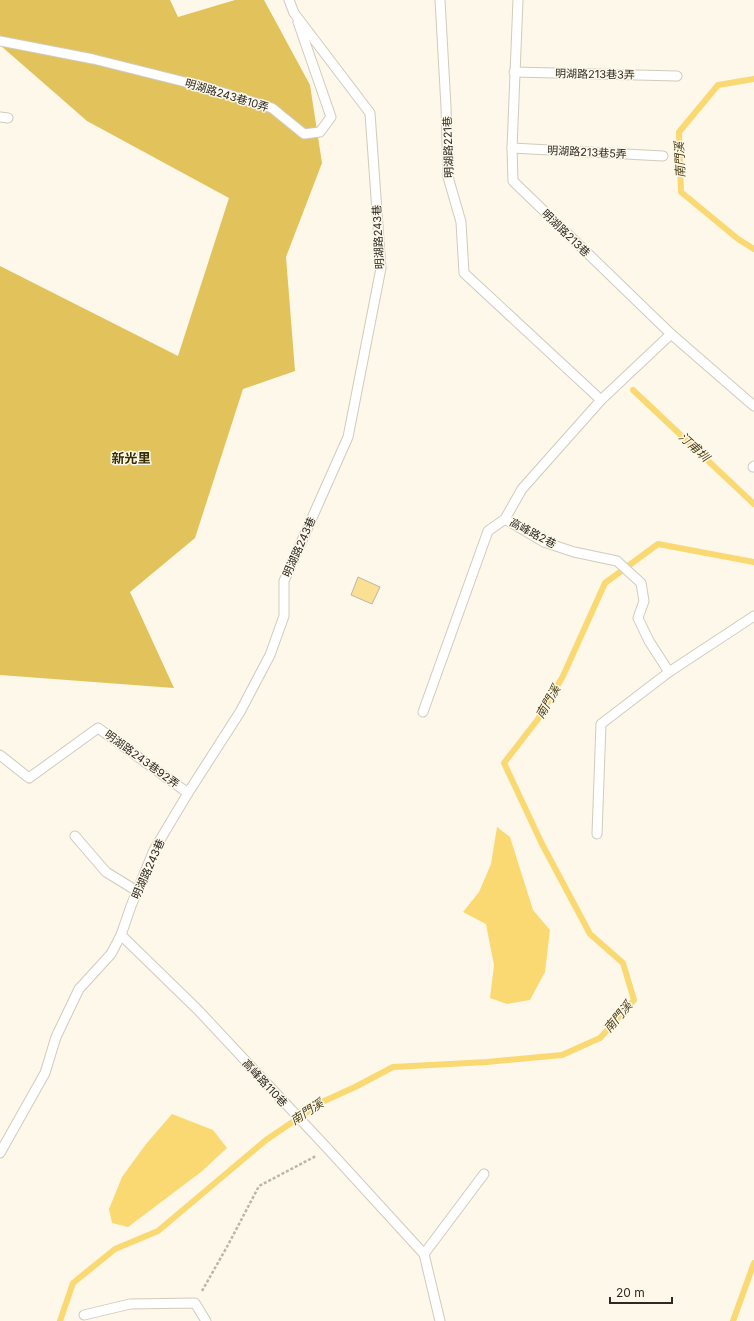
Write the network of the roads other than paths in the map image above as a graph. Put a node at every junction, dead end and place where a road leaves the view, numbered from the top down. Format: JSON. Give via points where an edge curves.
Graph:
{"nodes":[{"id":1,"x":289,"y":0,"type":"edge"},
{"id":2,"x":440,"y":0,"type":"edge"},
{"id":3,"x":518,"y":0,"type":"edge"},
{"id":4,"x":294,"y":13,"type":"junction"},
{"id":5,"x":0,"y":41,"type":"edge"},
{"id":6,"x":514,"y":72,"type":"junction"},
{"id":7,"x":677,"y":76,"type":"dead end"},
{"id":8,"x":512,"y":148,"type":"junction"},
{"id":9,"x":663,"y":156,"type":"dead end"},
{"id":10,"x":671,"y":334,"type":"junction"},
{"id":11,"x":601,"y":400,"type":"junction"},
{"id":12,"x":754,"y":406,"type":"edge"},
{"id":13,"x":505,"y":519,"type":"junction"},
{"id":14,"x":754,"y":616,"type":"edge"},
{"id":15,"x":669,"y":672,"type":"junction"},
{"id":16,"x":423,"y":712,"type":"dead end"},
{"id":17,"x":0,"y":755,"type":"edge"},
{"id":18,"x":188,"y":792,"type":"junction"},
{"id":19,"x":597,"y":834,"type":"dead end"},
{"id":20,"x":75,"y":836,"type":"dead end"},
{"id":21,"x":137,"y":891,"type":"junction"},
{"id":22,"x":121,"y":935,"type":"junction"},
{"id":23,"x":0,"y":1153,"type":"edge"},
{"id":24,"x":484,"y":1174,"type":"dead end"},
{"id":25,"x":424,"y":1254,"type":"junction"},
{"id":26,"x":84,"y":1314,"type":"dead end"},
{"id":27,"x":206,"y":1321,"type":"edge"},
{"id":28,"x":440,"y":1321,"type":"edge"}],
"edges":[{"from":1,"to":4,"type":"lane","name":"明湖路243巷"},
{"from":2,"to":11,"type":"lane","name":"明湖路221巷","via":[[448,178],[461,222],[464,273]]},
{"from":3,"to":6,"type":"lane","name":"明湖路213巷"},
{"from":4,"to":5,"type":"lane","name":"明湖路243巷10弄","via":[[331,117],[320,132],[304,134],[272,108],[205,86],[93,59]]},
{"from":4,"to":18,"type":"lane","name":"明湖路243巷","via":[[370,113],[381,268],[348,437],[284,581],[284,616],[270,655],[240,712]]},
{"from":6,"to":7,"type":"lane","name":"明湖路213巷3弄"},
{"from":6,"to":8,"type":"lane","name":"明湖路213巷"},
{"from":8,"to":9,"type":"lane","name":"明湖路213巷5弄"},
{"from":8,"to":10,"type":"lane","name":"明湖路213巷","via":[[513,181]]},
{"from":10,"to":11,"type":"lane"},
{"from":10,"to":12,"type":"lane","name":"明湖路213巷"},
{"from":11,"to":13,"type":"lane","via":[[522,489]]},
{"from":13,"to":15,"type":"lane","name":"高峰路2巷","via":[[544,542],[574,552],[617,561],[641,583],[644,601],[638,618]]},
{"from":13,"to":16,"type":"lane","name":"高峰路2巷","via":[[488,531]]},
{"from":14,"to":15,"type":"lane"},
{"from":15,"to":19,"type":"lane","via":[[601,724]]},
{"from":17,"to":18,"type":"lane","name":"明湖路243巷92弄","via":[[29,778],[98,728]]},
{"from":18,"to":21,"type":"lane","name":"明湖路243巷","via":[[154,850]]},
{"from":20,"to":21,"type":"lane","via":[[106,872]]},
{"from":21,"to":22,"type":"lane","name":"明湖路243巷"},
{"from":22,"to":23,"type":"lane","name":"明湖路243巷","via":[[111,954],[79,989],[56,1037],[45,1073]]},
{"from":22,"to":25,"type":"lane","name":"高峰路110巷","via":[[198,1010]]},
{"from":24,"to":25,"type":"lane"},
{"from":25,"to":28,"type":"lane","name":"高峰路110巷"},
{"from":26,"to":27,"type":"lane","via":[[130,1304],[195,1303]]}]}
